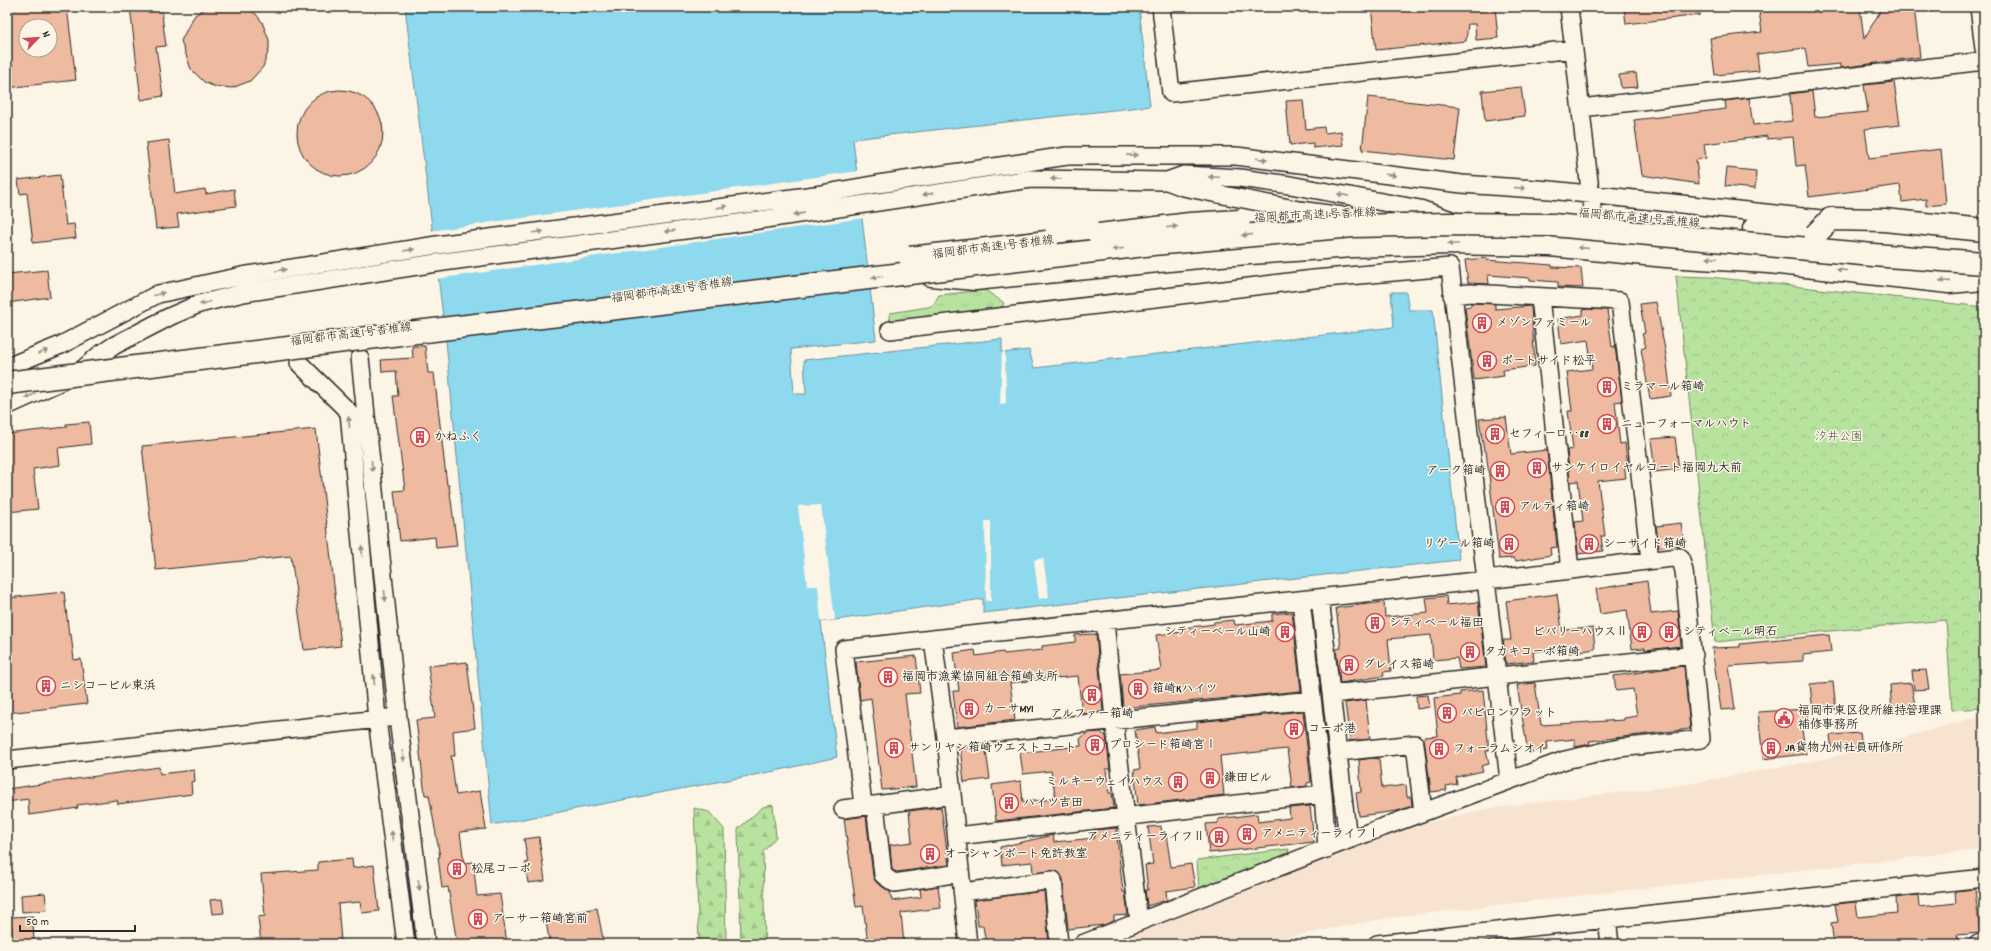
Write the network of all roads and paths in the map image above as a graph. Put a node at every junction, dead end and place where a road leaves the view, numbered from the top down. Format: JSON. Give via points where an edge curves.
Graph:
{"nodes":[{"id":1,"x":1161,"y":7,"type":"edge"},
{"id":2,"x":1570,"y":7,"type":"edge"},
{"id":3,"x":1979,"y":7,"type":"edge"},
{"id":4,"x":1574,"y":49,"type":"junction"},
{"id":5,"x":1984,"y":49,"type":"edge"},
{"id":6,"x":1984,"y":61,"type":"edge"},
{"id":7,"x":1581,"y":108,"type":"junction"},
{"id":8,"x":1168,"y":181,"type":"junction"},
{"id":9,"x":1591,"y":195,"type":"junction"},
{"id":10,"x":1462,"y":223,"type":"junction"},
{"id":11,"x":1594,"y":225,"type":"junction"},
{"id":12,"x":1984,"y":230,"type":"edge"},
{"id":13,"x":1815,"y":235,"type":"junction"},
{"id":14,"x":1984,"y":238,"type":"edge"},
{"id":15,"x":1984,"y":249,"type":"edge"},
{"id":16,"x":1984,"y":263,"type":"edge"},
{"id":17,"x":908,"y":273,"type":"junction"},
{"id":18,"x":1984,"y":274,"type":"edge"},
{"id":19,"x":1984,"y":279,"type":"edge"},
{"id":20,"x":1452,"y":295,"type":"junction"},
{"id":21,"x":1540,"y":297,"type":"junction"},
{"id":22,"x":890,"y":330,"type":"dead end"},
{"id":23,"x":360,"y":358,"type":"dead end"},
{"id":24,"x":299,"y":363,"type":"dead end"},
{"id":25,"x":115,"y":366,"type":"junction"},
{"id":26,"x":7,"y":367,"type":"edge"},
{"id":27,"x":7,"y":370,"type":"edge"},
{"id":28,"x":7,"y":374,"type":"edge"},
{"id":29,"x":7,"y":378,"type":"edge"},
{"id":30,"x":7,"y":383,"type":"edge"},
{"id":31,"x":7,"y":406,"type":"edge"},
{"id":32,"x":1650,"y":560,"type":"junction"},
{"id":33,"x":1570,"y":570,"type":"junction"},
{"id":34,"x":1486,"y":580,"type":"junction"},
{"id":35,"x":1320,"y":598,"type":"junction"},
{"id":36,"x":1300,"y":600,"type":"junction"},
{"id":37,"x":1105,"y":621,"type":"junction"},
{"id":38,"x":933,"y":639,"type":"junction"},
{"id":39,"x":1694,"y":655,"type":"junction"},
{"id":40,"x":1498,"y":677,"type":"junction"},
{"id":41,"x":1332,"y":694,"type":"junction"},
{"id":42,"x":1312,"y":700,"type":"junction"},
{"id":43,"x":398,"y":718,"type":"junction"},
{"id":44,"x":377,"y":719,"type":"junction"},
{"id":45,"x":1114,"y":720,"type":"junction"},
{"id":46,"x":946,"y":738,"type":"junction"},
{"id":47,"x":1338,"y":752,"type":"junction"},
{"id":48,"x":7,"y":760,"type":"edge"},
{"id":49,"x":1509,"y":780,"type":"junction"},
{"id":50,"x":1323,"y":794,"type":"junction"},
{"id":51,"x":952,"y":795,"type":"junction"},
{"id":52,"x":869,"y":805,"type":"junction"},
{"id":53,"x":843,"y":809,"type":"dead end"},
{"id":54,"x":1424,"y":812,"type":"junction"},
{"id":55,"x":1126,"y":817,"type":"junction"},
{"id":56,"x":957,"y":836,"type":"junction"},
{"id":57,"x":1348,"y":840,"type":"junction"},
{"id":58,"x":1327,"y":849,"type":"junction"},
{"id":59,"x":960,"y":873,"type":"junction"},
{"id":60,"x":1984,"y":878,"type":"edge"},
{"id":61,"x":963,"y":892,"type":"junction"},
{"id":62,"x":1607,"y":919,"type":"junction"},
{"id":63,"x":1139,"y":922,"type":"junction"},
{"id":64,"x":406,"y":944,"type":"edge"},
{"id":65,"x":426,"y":944,"type":"edge"},
{"id":66,"x":968,"y":944,"type":"edge"},
{"id":67,"x":1059,"y":944,"type":"edge"},
{"id":68,"x":1082,"y":944,"type":"edge"},
{"id":69,"x":1377,"y":944,"type":"edge"},
{"id":70,"x":1610,"y":944,"type":"edge"},
{"id":71,"x":1978,"y":944,"type":"edge"},
{"id":72,"x":1984,"y":944,"type":"edge"}],
"edges":[{"from":1,"to":4,"type":"street","via":[[1171,93]]},
{"from":2,"to":4,"type":"street"},
{"from":3,"to":5,"type":"street"},
{"from":4,"to":7,"type":"street"},
{"from":6,"to":7,"type":"street"},
{"from":7,"to":9,"type":"street"},
{"from":8,"to":10,"type":"street","via":[[1183,188],[1298,210],[1407,226],[1423,228]]},
{"from":10,"to":8,"type":"street","one_way":true,"via":[[1420,209],[1290,185],[1240,178],[1184,175]]},
{"from":8,"to":31,"type":"street","one_way":true,"via":[[1031,179],[243,293],[199,304],[171,316],[115,345],[77,374]]},
{"from":9,"to":11,"type":"street"},
{"from":9,"to":14,"type":"street","via":[[1793,216],[1936,235]]},
{"from":26,"to":9,"type":"street","one_way":true,"via":[[61,345],[158,294],[242,276],[438,245],[815,196],[1067,156],[1236,156],[1462,184]]},
{"from":10,"to":11,"type":"street"},
{"from":11,"to":18,"type":"street","via":[[1692,232],[1848,250],[1926,255]]},
{"from":12,"to":13,"type":"highway","bridge":true,"via":[[1884,220],[1831,219]]},
{"from":13,"to":15,"type":"highway","name":"福岡都市高速1号香椎線"},
{"from":25,"to":13,"type":"highway","name":"福岡都市高速1号香椎線","one_way":true,"bridge":true,"via":[[904,259],[1198,224],[1332,214],[1451,210],[1590,214]]},
{"from":16,"to":17,"type":"highway","name":"福岡都市高速1号香椎線","one_way":true,"bridge":true,"via":[[1552,226],[1450,224],[1353,226],[1238,236]]},
{"from":19,"to":17,"type":"highway","one_way":true,"bridge":true,"via":[[1949,282],[1769,262],[1550,245],[1449,243],[1220,255],[975,280]]},
{"from":17,"to":25,"type":"highway","name":"福岡都市高速1号香椎線","one_way":true,"bridge":true},
{"from":20,"to":21,"type":"street","via":[[1470,293]]},
{"from":20,"to":22,"type":"street","via":[[1450,267],[1314,279]]},
{"from":20,"to":34,"type":"street"},
{"from":21,"to":32,"type":"street","via":[[1620,301]]},
{"from":21,"to":33,"type":"street"},
{"from":23,"to":43,"type":"street","one_way":true},
{"from":44,"to":24,"type":"street","one_way":true,"via":[[348,412]]},
{"from":25,"to":27,"type":"highway","via":[[77,361]]},
{"from":25,"to":28,"type":"highway","bridge":true},
{"from":25,"to":29,"type":"highway","name":"福岡都市高速1号香椎線"},
{"from":25,"to":30,"type":"highway","name":"福岡都市高速1号香椎線","bridge":true},
{"from":32,"to":33,"type":"street"},
{"from":32,"to":39,"type":"street","via":[[1680,557]]},
{"from":33,"to":34,"type":"street"},
{"from":34,"to":35,"type":"street"},
{"from":34,"to":40,"type":"street"},
{"from":35,"to":36,"type":"street"},
{"from":35,"to":41,"type":"street"},
{"from":36,"to":37,"type":"street"},
{"from":36,"to":42,"type":"street"},
{"from":37,"to":38,"type":"street"},
{"from":37,"to":45,"type":"street"},
{"from":38,"to":46,"type":"street"},
{"from":38,"to":52,"type":"street","via":[[844,649]]},
{"from":39,"to":40,"type":"street"},
{"from":39,"to":49,"type":"street","via":[[1701,739],[1619,748],[1566,760]]},
{"from":40,"to":41,"type":"street"},
{"from":40,"to":49,"type":"street"},
{"from":41,"to":47,"type":"street"},
{"from":42,"to":45,"type":"street"},
{"from":42,"to":50,"type":"street"},
{"from":43,"to":44,"type":"street"},
{"from":43,"to":65,"type":"street","one_way":true},
{"from":44,"to":48,"type":"street"},
{"from":64,"to":44,"type":"street","one_way":true},
{"from":45,"to":46,"type":"street"},
{"from":45,"to":55,"type":"street"},
{"from":46,"to":51,"type":"street"},
{"from":47,"to":54,"type":"street","via":[[1415,744]]},
{"from":47,"to":57,"type":"street"},
{"from":49,"to":54,"type":"street"},
{"from":50,"to":55,"type":"street"},
{"from":50,"to":58,"type":"street"},
{"from":51,"to":52,"type":"street"},
{"from":51,"to":56,"type":"street"},
{"from":52,"to":53,"type":"street"},
{"from":52,"to":59,"type":"street","via":[[883,875],[894,883]]},
{"from":54,"to":57,"type":"street"},
{"from":55,"to":56,"type":"street"},
{"from":55,"to":63,"type":"street"},
{"from":56,"to":59,"type":"street"},
{"from":57,"to":58,"type":"street"},
{"from":58,"to":63,"type":"street"},
{"from":59,"to":61,"type":"street"},
{"from":60,"to":62,"type":"street"},
{"from":61,"to":66,"type":"street"},
{"from":61,"to":67,"type":"street","via":[[1053,880]]},
{"from":62,"to":69,"type":"street"},
{"from":62,"to":70,"type":"street"},
{"from":63,"to":68,"type":"street"},
{"from":71,"to":72,"type":"street"}]}
